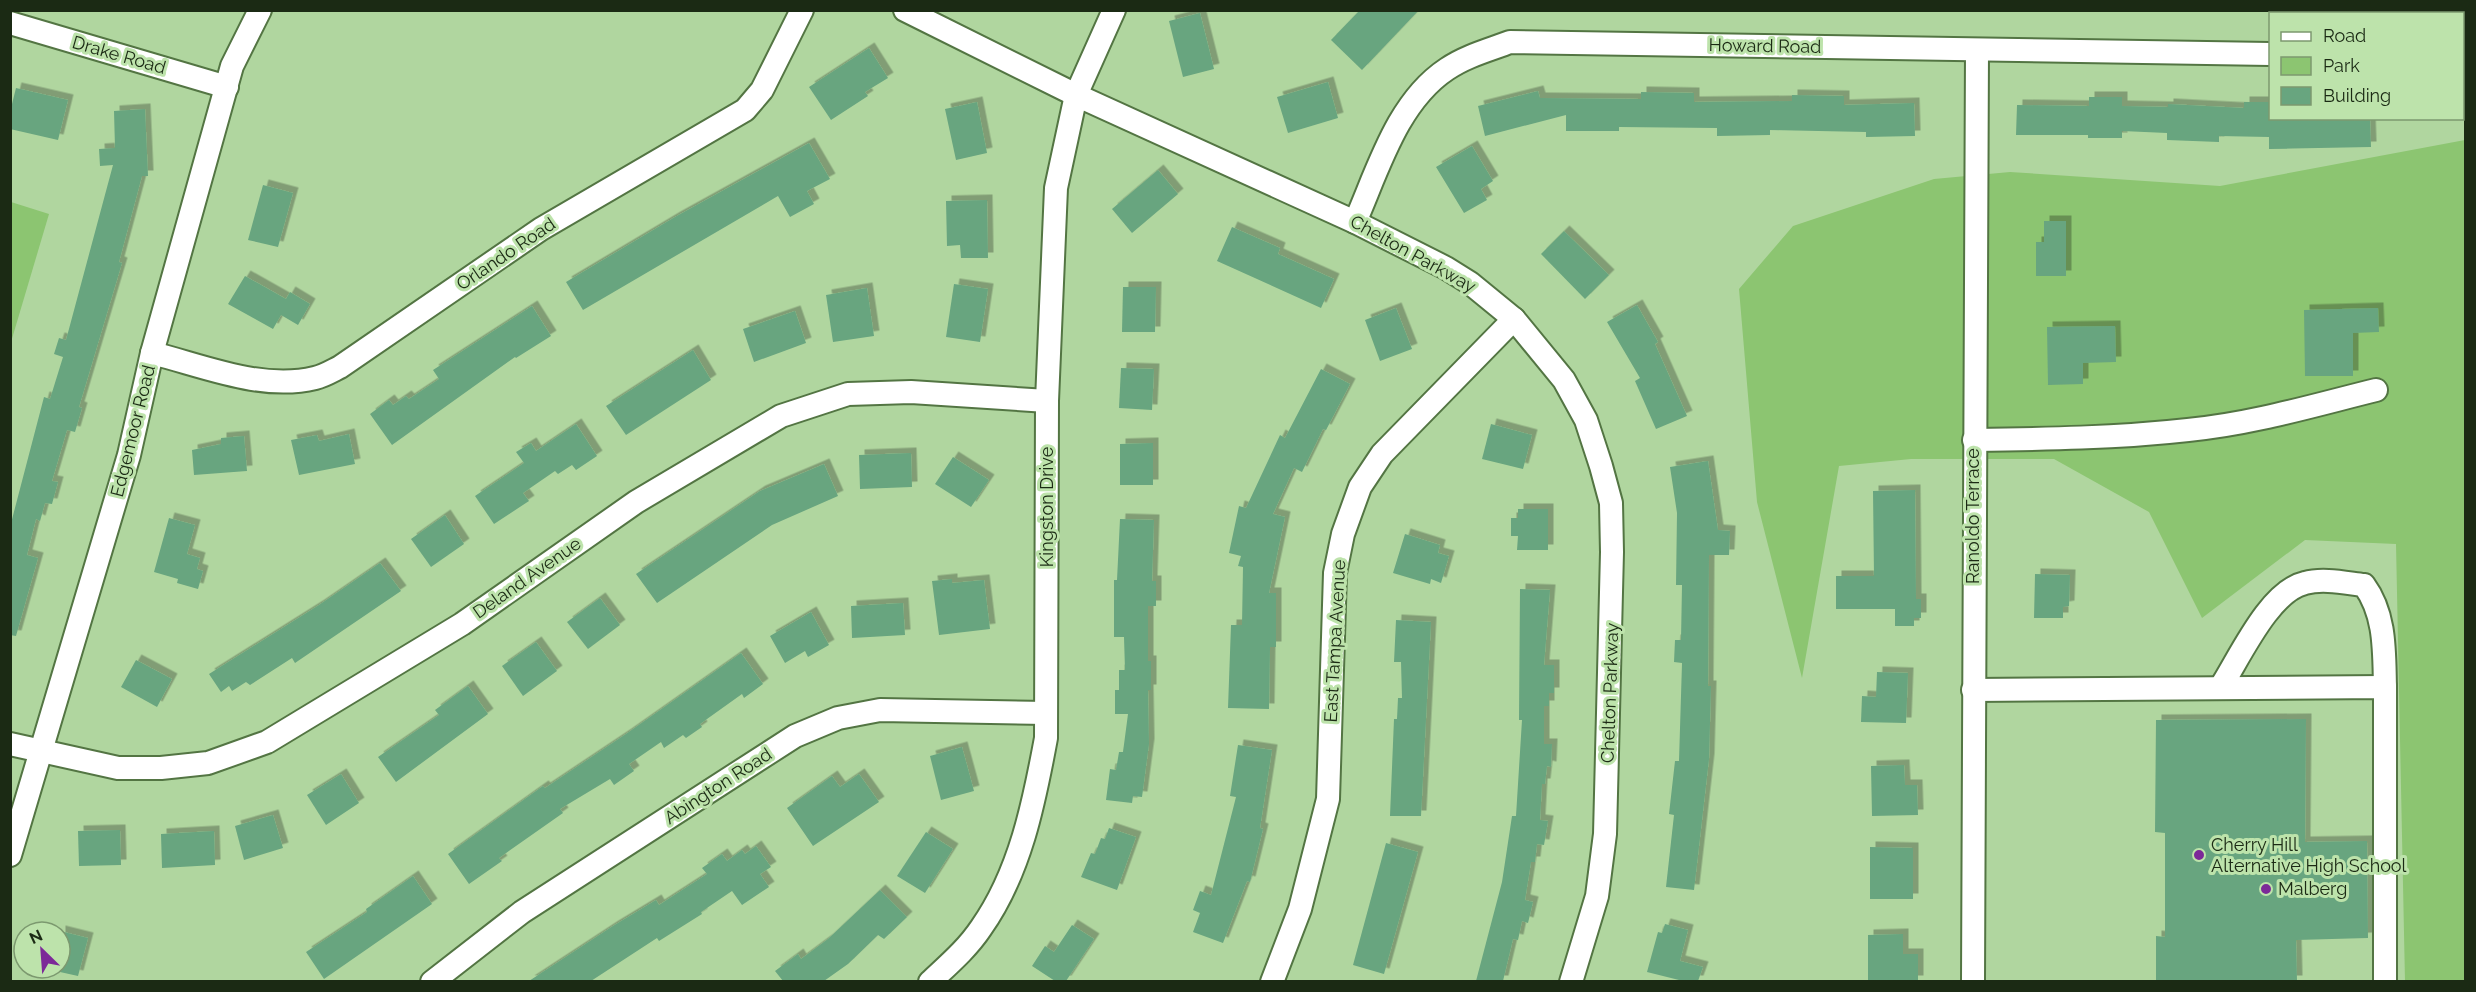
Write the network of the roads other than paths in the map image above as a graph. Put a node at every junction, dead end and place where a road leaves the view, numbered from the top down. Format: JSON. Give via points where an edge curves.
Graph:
{"nodes":[{"id":1,"x":260,"y":10,"type":"edge"},
{"id":2,"x":802,"y":10,"type":"edge"},
{"id":3,"x":905,"y":10,"type":"edge"},
{"id":4,"x":1114,"y":10,"type":"edge"},
{"id":5,"x":10,"y":23,"type":"edge"},
{"id":6,"x":1977,"y":50,"type":"junction"},
{"id":7,"x":2269,"y":54,"type":"edge"},
{"id":8,"x":227,"y":87,"type":"junction"},
{"id":9,"x":1076,"y":95,"type":"junction"},
{"id":10,"x":1355,"y":222,"type":"junction"},
{"id":11,"x":1514,"y":319,"type":"junction"},
{"id":12,"x":152,"y":353,"type":"junction"},
{"id":13,"x":2376,"y":390,"type":"dead end"},
{"id":14,"x":1047,"y":401,"type":"junction"},
{"id":15,"x":1974,"y":440,"type":"junction"},
{"id":16,"x":2385,"y":687,"type":"junction"},
{"id":17,"x":2220,"y":688,"type":"junction"},
{"id":18,"x":1973,"y":690,"type":"junction"},
{"id":19,"x":1046,"y":713,"type":"junction"},
{"id":20,"x":10,"y":744,"type":"edge"},
{"id":21,"x":41,"y":752,"type":"junction"},
{"id":22,"x":10,"y":855,"type":"edge"},
{"id":23,"x":432,"y":981,"type":"edge"},
{"id":24,"x":930,"y":981,"type":"edge"},
{"id":25,"x":1272,"y":981,"type":"edge"},
{"id":26,"x":1571,"y":981,"type":"edge"},
{"id":27,"x":1973,"y":981,"type":"edge"},
{"id":28,"x":2385,"y":981,"type":"edge"}],
"edges":[{"from":1,"to":8,"type":"street","name":"Edgemoor Road","via":[[232,66]]},
{"from":2,"to":12,"type":"street","name":"Orlando Road","via":[[762,90],[745,110],[541,229],[340,367],[317,378],[287,382],[253,379]]},
{"from":3,"to":9,"type":"street","name":"Chelton Parkway"},
{"from":4,"to":9,"type":"street","name":"Kingston Drive"},
{"from":5,"to":8,"type":"street","name":"Drake Road"},
{"from":6,"to":7,"type":"street","name":"Howard Road"},
{"from":6,"to":10,"type":"street","name":"Howard Road","via":[[1510,42],[1467,58],[1429,83],[1402,117]]},
{"from":6,"to":15,"type":"street","name":"Ranoldo Terrace"},
{"from":8,"to":12,"type":"street","name":"Edgemoor Road"},
{"from":9,"to":10,"type":"street","name":"Chelton Parkway"},
{"from":9,"to":14,"type":"street","name":"Kingston Drive","via":[[1056,188]]},
{"from":10,"to":11,"type":"street","name":"Chelton Parkway","via":[[1454,273]]},
{"from":11,"to":25,"type":"street","name":"East Tampa Avenue","via":[[1382,454],[1360,487],[1335,573],[1328,799],[1300,909]]},
{"from":11,"to":26,"type":"street","name":"Chelton Parkway","via":[[1564,380],[1586,420],[1611,503],[1613,603],[1605,834],[1597,896]]},
{"from":12,"to":21,"type":"street","name":"Edgemoor Road","via":[[129,455]]},
{"from":13,"to":15,"type":"street","via":[[2288,412],[2190,430]]},
{"from":14,"to":19,"type":"street","name":"Kingston Drive"},
{"from":14,"to":21,"type":"street","name":"Deland Avenue","via":[[921,393],[848,394],[781,416],[636,502],[462,624],[267,742],[208,763],[162,768],[118,768]]},
{"from":15,"to":18,"type":"street","name":"Ranoldo Terrace"},
{"from":16,"to":17,"type":"street"},
{"from":16,"to":17,"type":"street","via":[[2383,638],[2375,599],[2364,585],[2323,581],[2304,583],[2283,594]]},
{"from":16,"to":28,"type":"street"},
{"from":17,"to":18,"type":"street"},
{"from":18,"to":27,"type":"street","name":"Ranoldo Terrace"},
{"from":19,"to":23,"type":"street","name":"Abington Road","via":[[880,710],[838,718],[806,732],[522,912]]},
{"from":19,"to":24,"type":"street","name":"Kingston Drive","via":[[1037,788],[1023,842],[1004,887],[981,928]]},
{"from":20,"to":21,"type":"street","name":"Deland Avenue"},
{"from":21,"to":22,"type":"street","name":"Edgemoor Road"}]}
